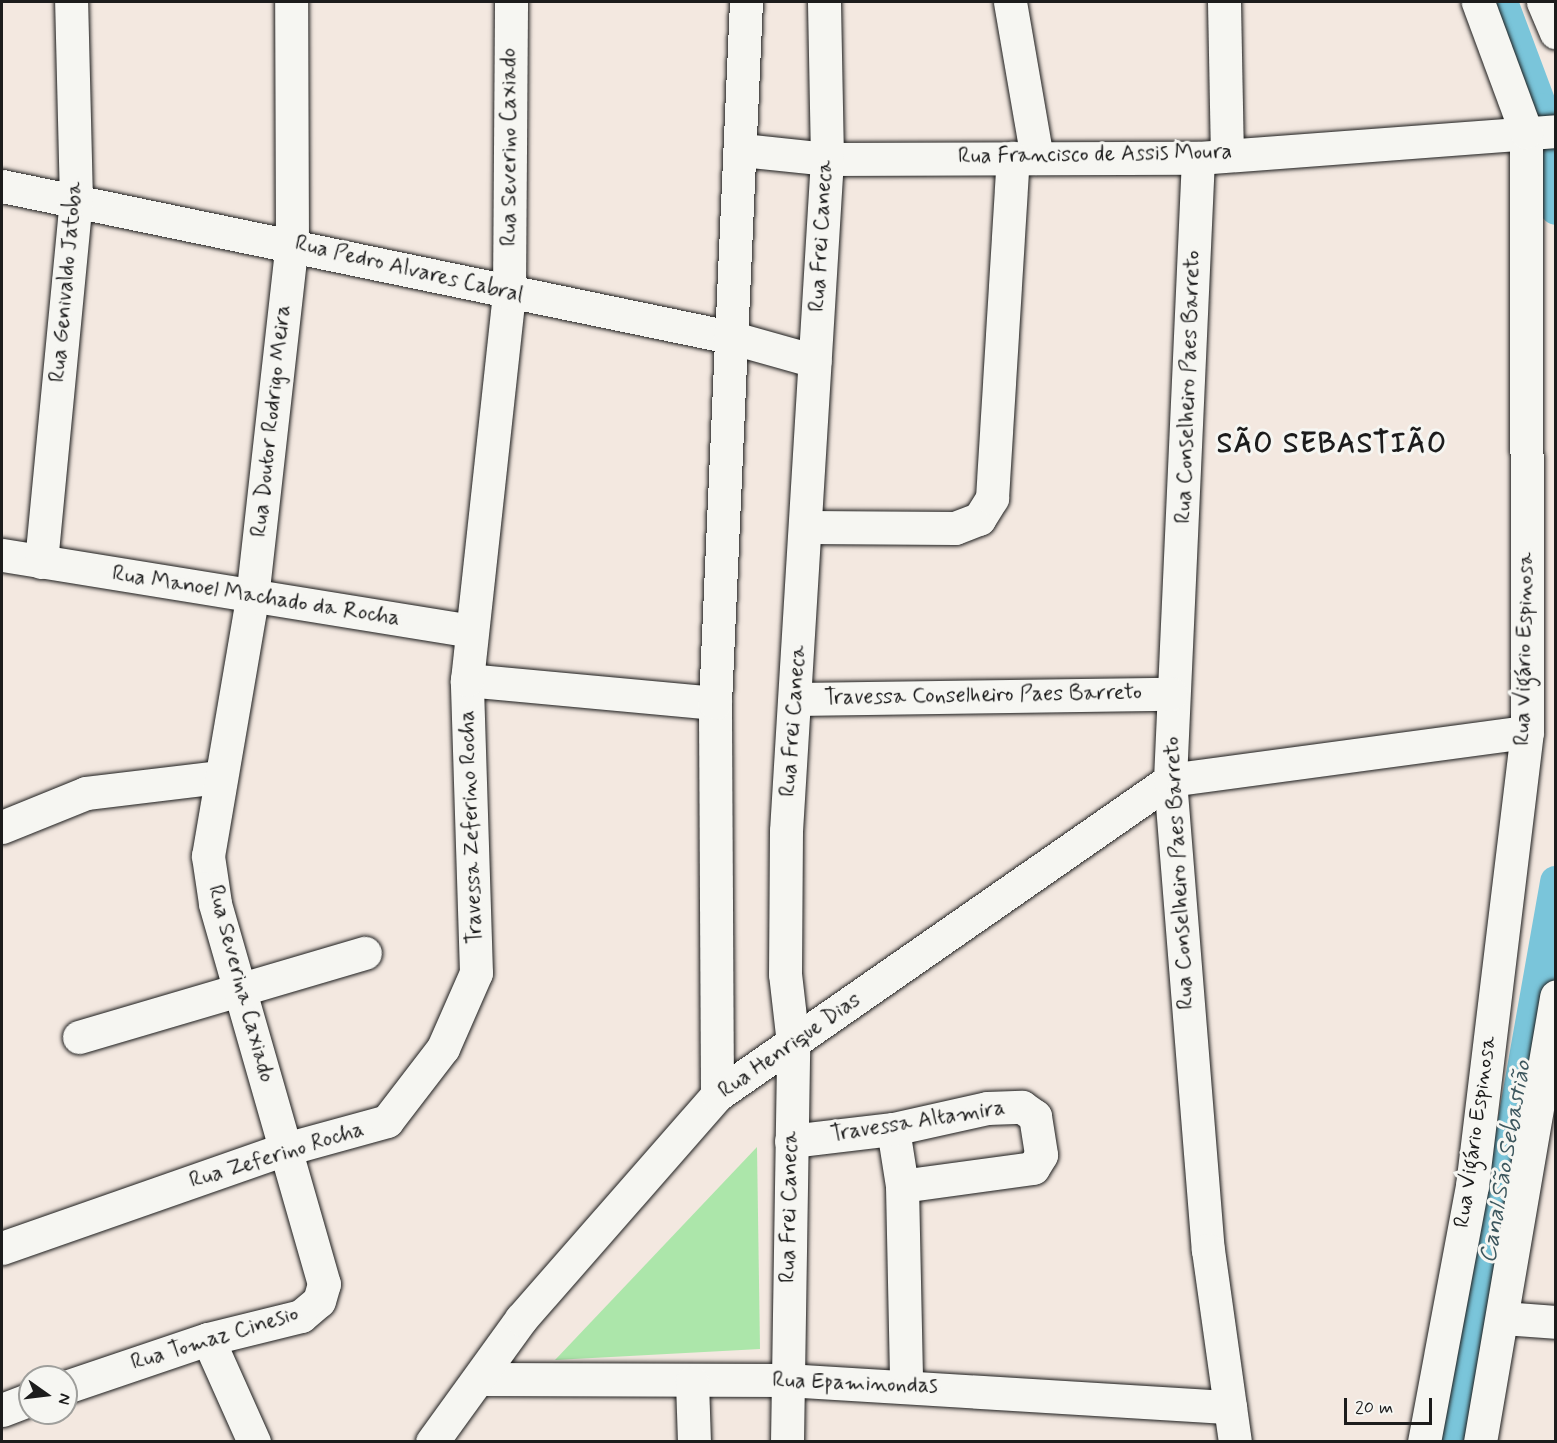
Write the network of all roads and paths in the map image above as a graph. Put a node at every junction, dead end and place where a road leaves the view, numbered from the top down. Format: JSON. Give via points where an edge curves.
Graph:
{"nodes":[{"id":1,"x":71,"y":2,"type":"edge"},
{"id":2,"x":291,"y":2,"type":"edge"},
{"id":3,"x":511,"y":2,"type":"edge"},
{"id":4,"x":746,"y":2,"type":"edge"},
{"id":5,"x":824,"y":2,"type":"edge"},
{"id":6,"x":1010,"y":2,"type":"edge"},
{"id":7,"x":1224,"y":2,"type":"edge"},
{"id":8,"x":1478,"y":2,"type":"edge"},
{"id":9,"x":1543,"y":2,"type":"edge"},
{"id":10,"x":1556,"y":32,"type":"edge"},
{"id":11,"x":1540,"y":132,"type":"edge"},
{"id":12,"x":742,"y":150,"type":"junction"},
{"id":13,"x":1213,"y":156,"type":"junction"},
{"id":14,"x":1025,"y":158,"type":"junction"},
{"id":15,"x":827,"y":159,"type":"junction"},
{"id":16,"x":2,"y":186,"type":"edge"},
{"id":17,"x":76,"y":201,"type":"junction"},
{"id":18,"x":292,"y":243,"type":"junction"},
{"id":19,"x":509,"y":293,"type":"junction"},
{"id":20,"x":730,"y":337,"type":"junction"},
{"id":21,"x":816,"y":361,"type":"junction"},
{"id":22,"x":807,"y":527,"type":"junction"},
{"id":23,"x":2,"y":555,"type":"edge"},
{"id":24,"x":41,"y":562,"type":"junction"},
{"id":25,"x":252,"y":598,"type":"junction"},
{"id":26,"x":471,"y":632,"type":"junction"},
{"id":27,"x":467,"y":680,"type":"junction"},
{"id":28,"x":1171,"y":694,"type":"junction"},
{"id":29,"x":795,"y":699,"type":"junction"},
{"id":30,"x":715,"y":703,"type":"junction"},
{"id":31,"x":1527,"y":732,"type":"junction"},
{"id":32,"x":218,"y":777,"type":"junction"},
{"id":33,"x":1170,"y":780,"type":"junction"},
{"id":34,"x":2,"y":827,"type":"edge"},
{"id":35,"x":365,"y":953,"type":"dead end"},
{"id":36,"x":476,"y":973,"type":"joint"},
{"id":37,"x":242,"y":987,"type":"junction"},
{"id":38,"x":1556,"y":996,"type":"edge"},
{"id":39,"x":79,"y":1037,"type":"dead end"},
{"id":40,"x":793,"y":1043,"type":"junction"},
{"id":41,"x":717,"y":1095,"type":"junction"},
{"id":42,"x":893,"y":1129,"type":"junction"},
{"id":43,"x":791,"y":1141,"type":"junction"},
{"id":44,"x":282,"y":1150,"type":"junction"},
{"id":45,"x":902,"y":1186,"type":"junction"},
{"id":46,"x":2,"y":1248,"type":"edge"},
{"id":47,"x":319,"y":1257,"type":"joint"},
{"id":48,"x":1502,"y":1318,"type":"junction"},
{"id":49,"x":1556,"y":1322,"type":"edge"},
{"id":50,"x":208,"y":1339,"type":"junction"},
{"id":51,"x":479,"y":1379,"type":"junction"},
{"id":52,"x":786,"y":1380,"type":"junction"},
{"id":53,"x":692,"y":1382,"type":"junction"},
{"id":54,"x":78,"y":1383,"type":"edge"},
{"id":55,"x":906,"y":1384,"type":"junction"},
{"id":56,"x":18,"y":1404,"type":"edge"},
{"id":57,"x":1230,"y":1407,"type":"junction"},
{"id":58,"x":2,"y":1410,"type":"edge"},
{"id":59,"x":254,"y":1442,"type":"edge"},
{"id":60,"x":432,"y":1442,"type":"edge"},
{"id":61,"x":693,"y":1442,"type":"edge"},
{"id":62,"x":787,"y":1442,"type":"edge"},
{"id":63,"x":1235,"y":1442,"type":"edge"},
{"id":64,"x":1424,"y":1442,"type":"edge"},
{"id":65,"x":1480,"y":1442,"type":"edge"}],
"edges":[{"from":1,"to":17,"type":"street","name":"Rua Genivaldo Jatoba"},
{"from":2,"to":18,"type":"street","name":"Rua Doutor Rodrigo Meira"},
{"from":3,"to":19,"type":"street","name":"Rua Severino Caxiado"},
{"from":4,"to":12,"type":"street"},
{"from":5,"to":15,"type":"street","name":"Rua Frei Caneca"},
{"from":6,"to":14,"type":"street"},
{"from":7,"to":13,"type":"street","name":"Rua Conselheiro Paes Barreto"},
{"from":8,"to":11,"type":"street","name":"Rua Vigário Espinosa"},
{"from":9,"to":10,"type":"street"},
{"from":11,"to":13,"type":"street","name":"Rua Francisco de Assis Moura"},
{"from":11,"to":31,"type":"street","name":"Rua Vigário Espinosa"},
{"from":12,"to":15,"type":"street","name":"Rua Francisco de Assis Moura"},
{"from":12,"to":20,"type":"street"},
{"from":13,"to":14,"type":"street","name":"Rua Francisco de Assis Moura"},
{"from":13,"to":28,"type":"street","name":"Rua Conselheiro Paes Barreto"},
{"from":14,"to":15,"type":"street","name":"Rua Francisco de Assis Moura"},
{"from":14,"to":22,"type":"street","via":[[1001,317],[992,498],[979,519],[955,528]]},
{"from":15,"to":21,"type":"street","name":"Rua Frei Caneca"},
{"from":16,"to":17,"type":"street","name":"Rua Pedro Alvares Cabral"},
{"from":17,"to":18,"type":"street","name":"Rua Pedro Alvares Cabral"},
{"from":17,"to":24,"type":"street","name":"Rua Genivaldo Jatoba"},
{"from":18,"to":19,"type":"street","name":"Rua Pedro Alvares Cabral"},
{"from":18,"to":25,"type":"street","name":"Rua Doutor Rodrigo Meira"},
{"from":19,"to":20,"type":"street","name":"Rua Pedro Alvares Cabral"},
{"from":19,"to":26,"type":"street","name":"Rua Severino Caxiado"},
{"from":20,"to":21,"type":"street","name":"Rua Pedro Alvares Cabral"},
{"from":20,"to":30,"type":"street"},
{"from":21,"to":22,"type":"street","name":"Rua Frei Caneca"},
{"from":22,"to":29,"type":"street","name":"Rua Frei Caneca"},
{"from":23,"to":24,"type":"street","name":"Rua Manoel Machado da Rocha"},
{"from":24,"to":25,"type":"street","name":"Rua Manoel Machado da Rocha"},
{"from":25,"to":26,"type":"street","name":"Rua Manoel Machado da Rocha"},
{"from":25,"to":32,"type":"street","name":"Rua Severina Caxiado"},
{"from":26,"to":27,"type":"street","name":"Travessa Zeferino Rocha"},
{"from":27,"to":30,"type":"street"},
{"from":27,"to":36,"type":"street","name":"Travessa Zeferino Rocha"},
{"from":28,"to":29,"type":"street","name":"Travessa Conselheiro Paes Barreto"},
{"from":28,"to":33,"type":"street","name":"Rua Conselheiro Paes Barreto"},
{"from":29,"to":40,"type":"street","name":"Rua Frei Caneca","via":[[785,974]]},
{"from":30,"to":41,"type":"street"},
{"from":31,"to":33,"type":"street"},
{"from":31,"to":64,"type":"street","name":"Rua Vigário Espinosa","via":[[1472,1186]]},
{"from":32,"to":34,"type":"street","via":[[86,793]]},
{"from":32,"to":37,"type":"street","name":"Rua Severina Caxiado","via":[[208,856],[215,903]]},
{"from":33,"to":40,"type":"street","name":"Rua Henrique Dias"},
{"from":33,"to":57,"type":"street","name":"Rua Conselheiro Paes Barreto","via":[[1208,1250]]},
{"from":35,"to":37,"type":"street"},
{"from":36,"to":44,"type":"street","name":"Rua Zeferino Rocha","via":[[443,1048],[387,1121]]},
{"from":37,"to":39,"type":"street"},
{"from":37,"to":44,"type":"street","name":"Rua Severina Caxiado"},
{"from":38,"to":48,"type":"street"},
{"from":40,"to":41,"type":"street","name":"Rua Henrique Dias"},
{"from":40,"to":43,"type":"street","name":"Rua Frei Caneca"},
{"from":41,"to":51,"type":"street","name":"Rua Henrique Dias","via":[[521,1318]]},
{"from":42,"to":43,"type":"street","name":"Travessa Altamira"},
{"from":42,"to":45,"type":"street"},
{"from":42,"to":45,"type":"street","name":"Travessa Altamira","via":[[1010,1106],[1029,1110],[1038,1126],[1041,1155],[1033,1168]]},
{"from":43,"to":52,"type":"street","name":"Rua Frei Caneca"},
{"from":44,"to":46,"type":"street","name":"Rua Zeferino Rocha"},
{"from":44,"to":47,"type":"street","name":"Rua Severina Caxiado"},
{"from":45,"to":55,"type":"street"},
{"from":47,"to":50,"type":"street","name":"Rua Tomaz Cinesio","via":[[324,1284],[319,1301],[301,1316]]},
{"from":48,"to":49,"type":"street"},
{"from":48,"to":65,"type":"street"},
{"from":50,"to":54,"type":"street","name":"Rua Tomaz Cinesio"},
{"from":50,"to":59,"type":"street"},
{"from":51,"to":53,"type":"street","name":"Rua Epaminondas"},
{"from":51,"to":60,"type":"street","name":"Rua Henrique Dias"},
{"from":52,"to":53,"type":"street","name":"Rua Epaminondas"},
{"from":52,"to":55,"type":"street","name":"Rua Epaminondas"},
{"from":52,"to":62,"type":"street","name":"Rua Frei Caneca"},
{"from":53,"to":61,"type":"street"},
{"from":55,"to":57,"type":"street","name":"Rua Epaminondas"},
{"from":56,"to":58,"type":"street"},
{"from":57,"to":63,"type":"street","name":"Rua Conselheiro Paes Barreto"}]}
